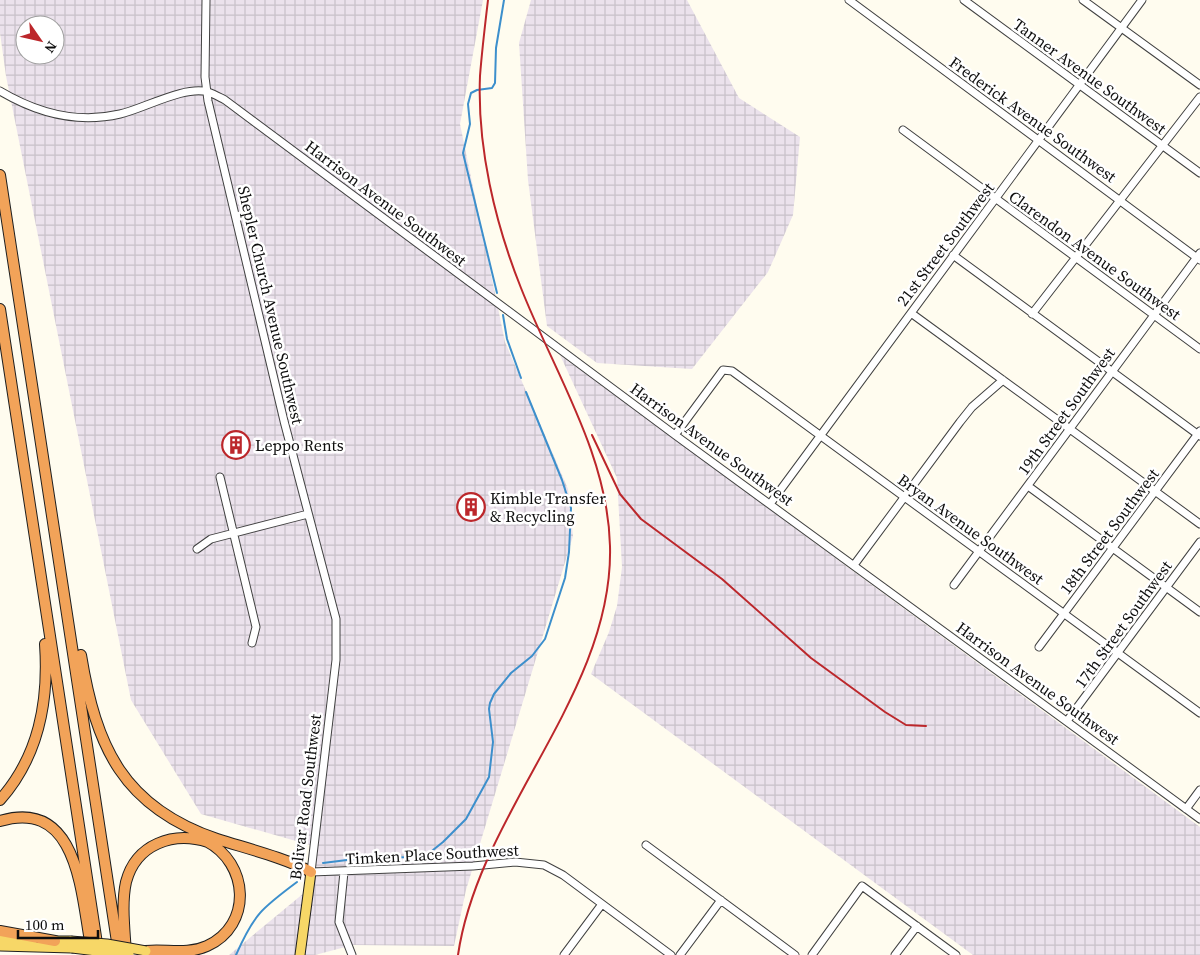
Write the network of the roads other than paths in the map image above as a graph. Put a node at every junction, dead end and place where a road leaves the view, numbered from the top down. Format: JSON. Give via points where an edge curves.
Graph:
{"nodes":[{"id":1,"x":206,"y":0,"type":"edge"},
{"id":2,"x":849,"y":0,"type":"edge"},
{"id":3,"x":965,"y":0,"type":"edge"},
{"id":4,"x":1083,"y":0,"type":"edge"},
{"id":5,"x":1142,"y":0,"type":"edge"},
{"id":6,"x":1121,"y":28,"type":"junction"},
{"id":7,"x":1079,"y":84,"type":"junction"},
{"id":8,"x":1200,"y":85,"type":"edge"},
{"id":9,"x":0,"y":90,"type":"edge"},
{"id":10,"x":207,"y":91,"type":"junction"},
{"id":11,"x":1200,"y":97,"type":"edge"},
{"id":12,"x":902,"y":130,"type":"dead end"},
{"id":13,"x":1038,"y":140,"type":"junction"},
{"id":14,"x":1163,"y":146,"type":"junction"},
{"id":15,"x":1200,"y":173,"type":"edge"},
{"id":16,"x":0,"y":175,"type":"edge"},
{"id":17,"x":996,"y":199,"type":"junction"},
{"id":18,"x":1120,"y":200,"type":"junction"},
{"id":19,"x":953,"y":256,"type":"junction"},
{"id":20,"x":1199,"y":257,"type":"edge"},
{"id":21,"x":1075,"y":258,"type":"junction"},
{"id":22,"x":0,"y":309,"type":"edge"},
{"id":23,"x":911,"y":313,"type":"junction"},
{"id":24,"x":1032,"y":314,"type":"junction"},
{"id":25,"x":1154,"y":315,"type":"junction"},
{"id":26,"x":1200,"y":349,"type":"edge"},
{"id":27,"x":1112,"y":372,"type":"junction"},
{"id":28,"x":1003,"y":380,"type":"junction"},
{"id":29,"x":1070,"y":429,"type":"junction"},
{"id":30,"x":1199,"y":433,"type":"edge"},
{"id":31,"x":675,"y":434,"type":"junction"},
{"id":32,"x":820,"y":436,"type":"junction"},
{"id":33,"x":42,"y":451,"type":"junction"},
{"id":34,"x":220,"y":477,"type":"dead end"},
{"id":35,"x":1028,"y":486,"type":"junction"},
{"id":36,"x":28,"y":492,"type":"junction"},
{"id":37,"x":1155,"y":492,"type":"junction"},
{"id":38,"x":904,"y":497,"type":"junction"},
{"id":39,"x":770,"y":504,"type":"junction"},
{"id":40,"x":308,"y":514,"type":"junction"},
{"id":41,"x":1200,"y":524,"type":"edge"},
{"id":42,"x":234,"y":533,"type":"junction"},
{"id":43,"x":1200,"y":542,"type":"edge"},
{"id":44,"x":197,"y":549,"type":"dead end"},
{"id":45,"x":1113,"y":549,"type":"junction"},
{"id":46,"x":979,"y":552,"type":"junction"},
{"id":47,"x":854,"y":565,"type":"junction"},
{"id":48,"x":954,"y":585,"type":"dead end"},
{"id":49,"x":1166,"y":588,"type":"junction"},
{"id":50,"x":1200,"y":612,"type":"edge"},
{"id":51,"x":1064,"y":614,"type":"junction"},
{"id":52,"x":337,"y":642,"type":"joint"},
{"id":53,"x":252,"y":643,"type":"dead end"},
{"id":54,"x":1039,"y":647,"type":"dead end"},
{"id":55,"x":1119,"y":654,"type":"junction"},
{"id":56,"x":1200,"y":713,"type":"edge"},
{"id":57,"x":1067,"y":721,"type":"junction"},
{"id":58,"x":1200,"y":790,"type":"edge"},
{"id":59,"x":0,"y":800,"type":"edge"},
{"id":60,"x":1186,"y":809,"type":"junction"},
{"id":61,"x":1200,"y":819,"type":"edge"},
{"id":62,"x":0,"y":821,"type":"edge"},
{"id":63,"x":206,"y":842,"type":"junction"},
{"id":64,"x":646,"y":845,"type":"dead end"},
{"id":65,"x":311,"y":872,"type":"junction"},
{"id":66,"x":344,"y":872,"type":"junction"},
{"id":67,"x":720,"y":900,"type":"junction"},
{"id":68,"x":602,"y":904,"type":"junction"},
{"id":69,"x":917,"y":926,"type":"junction"},
{"id":70,"x":0,"y":931,"type":"edge"},
{"id":71,"x":0,"y":940,"type":"edge"},
{"id":72,"x":55,"y":941,"type":"junction"},
{"id":73,"x":71,"y":945,"type":"junction"},
{"id":74,"x":0,"y":946,"type":"edge"},
{"id":75,"x":146,"y":951,"type":"junction"},
{"id":76,"x":93,"y":955,"type":"edge"},
{"id":77,"x":99,"y":955,"type":"edge"},
{"id":78,"x":119,"y":955,"type":"edge"},
{"id":79,"x":128,"y":955,"type":"edge"},
{"id":80,"x":159,"y":955,"type":"edge"},
{"id":81,"x":300,"y":955,"type":"edge"},
{"id":82,"x":352,"y":955,"type":"edge"},
{"id":83,"x":564,"y":955,"type":"edge"},
{"id":84,"x":672,"y":955,"type":"edge"},
{"id":85,"x":680,"y":955,"type":"edge"},
{"id":86,"x":795,"y":955,"type":"edge"},
{"id":87,"x":812,"y":955,"type":"edge"},
{"id":88,"x":895,"y":955,"type":"edge"},
{"id":89,"x":956,"y":955,"type":"edge"}],
"edges":[{"from":1,"to":10,"type":"street","name":"Shepler Church Avenue Southwest"},
{"from":2,"to":13,"type":"street","name":"Frederick Avenue Southwest"},
{"from":3,"to":7,"type":"street","name":"Tanner Avenue Southwest"},
{"from":4,"to":6,"type":"street"},
{"from":5,"to":6,"type":"street","name":"21st Street Southwest"},
{"from":6,"to":7,"type":"street","name":"21st Street Southwest"},
{"from":6,"to":8,"type":"street"},
{"from":7,"to":13,"type":"street","name":"21st Street Southwest"},
{"from":7,"to":14,"type":"street","name":"Tanner Avenue Southwest"},
{"from":9,"to":10,"type":"street","via":[[40,111],[84,118],[119,115],[184,94]]},
{"from":10,"to":31,"type":"street","name":"Harrison Avenue Southwest","via":[[225,100]]},
{"from":10,"to":40,"type":"street","name":"Shepler Church Avenue Southwest"},
{"from":11,"to":14,"type":"street"},
{"from":12,"to":17,"type":"street","name":"Clarendon Avenue Southwest"},
{"from":13,"to":17,"type":"street","name":"21st Street Southwest"},
{"from":13,"to":18,"type":"street","name":"Frederick Avenue Southwest"},
{"from":14,"to":15,"type":"street","name":"Tanner Avenue Southwest"},
{"from":14,"to":18,"type":"street"},
{"from":16,"to":33,"type":"highway"},
{"from":17,"to":19,"type":"street","name":"21st Street Southwest"},
{"from":17,"to":21,"type":"street","name":"Clarendon Avenue Southwest"},
{"from":18,"to":20,"type":"street","name":"Frederick Avenue Southwest"},
{"from":18,"to":21,"type":"street"},
{"from":19,"to":23,"type":"street","name":"21st Street Southwest"},
{"from":19,"to":24,"type":"street"},
{"from":20,"to":25,"type":"street","name":"19th Street Southwest"},
{"from":21,"to":24,"type":"street"},
{"from":21,"to":25,"type":"street","name":"Clarendon Avenue Southwest"},
{"from":22,"to":36,"type":"highway"},
{"from":23,"to":28,"type":"street"},
{"from":23,"to":32,"type":"street","name":"21st Street Southwest"},
{"from":24,"to":27,"type":"street"},
{"from":25,"to":26,"type":"street","name":"Clarendon Avenue Southwest"},
{"from":25,"to":27,"type":"street","name":"19th Street Southwest"},
{"from":27,"to":29,"type":"street","name":"19th Street Southwest"},
{"from":27,"to":30,"type":"street"},
{"from":28,"to":29,"type":"street"},
{"from":28,"to":38,"type":"street","via":[[972,407]]},
{"from":29,"to":35,"type":"street","name":"19th Street Southwest"},
{"from":29,"to":37,"type":"street"},
{"from":30,"to":37,"type":"street","name":"18th Street Southwest"},
{"from":31,"to":32,"type":"street","name":"Bryan Avenue Southwest","via":[[726,369]]},
{"from":31,"to":39,"type":"street","name":"Harrison Avenue Southwest"},
{"from":32,"to":38,"type":"street","name":"Bryan Avenue Southwest"},
{"from":32,"to":39,"type":"street","name":"21st Street Southwest"},
{"from":33,"to":65,"type":"highway","via":[[55,504],[89,698],[100,733],[120,771],[147,801],[182,825]]},
{"from":33,"to":78,"type":"highway"},
{"from":34,"to":42,"type":"street"},
{"from":35,"to":45,"type":"street"},
{"from":35,"to":46,"type":"street","name":"19th Street Southwest"},
{"from":36,"to":59,"type":"highway","via":[[27,516],[44,633],[46,691],[42,720],[32,750],[18,777]]},
{"from":36,"to":77,"type":"highway"},
{"from":37,"to":41,"type":"street"},
{"from":37,"to":45,"type":"street","name":"18th Street Southwest"},
{"from":38,"to":46,"type":"street","name":"Bryan Avenue Southwest"},
{"from":38,"to":47,"type":"street"},
{"from":39,"to":47,"type":"street","name":"Harrison Avenue Southwest"},
{"from":40,"to":42,"type":"street"},
{"from":40,"to":52,"type":"street","name":"Shepler Church Avenue Southwest","via":[[333,604]]},
{"from":42,"to":44,"type":"street","via":[[211,539]]},
{"from":42,"to":53,"type":"street","via":[[256,627]]},
{"from":43,"to":49,"type":"street","name":"17th Street Southwest"},
{"from":45,"to":49,"type":"street"},
{"from":45,"to":51,"type":"street","name":"18th Street Southwest"},
{"from":46,"to":48,"type":"street","name":"19th Street Southwest"},
{"from":46,"to":51,"type":"street","name":"Bryan Avenue Southwest"},
{"from":47,"to":57,"type":"street","name":"Harrison Avenue Southwest"},
{"from":49,"to":50,"type":"street"},
{"from":49,"to":55,"type":"street","name":"17th Street Southwest"},
{"from":51,"to":54,"type":"street","name":"18th Street Southwest"},
{"from":51,"to":55,"type":"street","name":"Bryan Avenue Southwest"},
{"from":52,"to":65,"type":"street","name":"Bolivar Road Southwest"},
{"from":55,"to":56,"type":"street","name":"Bryan Avenue Southwest"},
{"from":55,"to":57,"type":"street","name":"17th Street Southwest"},
{"from":57,"to":60,"type":"street","name":"Harrison Avenue Southwest"},
{"from":58,"to":60,"type":"street"},
{"from":60,"to":61,"type":"street","name":"Harrison Avenue Southwest"},
{"from":62,"to":76,"type":"highway","via":[[21,818],[37,821],[64,840],[77,867]]},
{"from":63,"to":65,"type":"highway","via":[[296,872]]},
{"from":63,"to":75,"type":"highway","via":[[227,856],[238,877],[240,900],[233,923],[216,941],[198,950]]},
{"from":63,"to":79,"type":"highway","via":[[182,837],[162,841],[145,851],[135,863],[126,881],[124,895]]},
{"from":64,"to":67,"type":"street"},
{"from":65,"to":66,"type":"street","name":"Timken Place Southwest"},
{"from":65,"to":81,"type":"main road","name":"Bolivar Road Southwest"},
{"from":66,"to":68,"type":"street","name":"Timken Place Southwest","via":[[515,862],[544,865]]},
{"from":66,"to":82,"type":"street","via":[[339,922]]},
{"from":67,"to":85,"type":"street"},
{"from":67,"to":86,"type":"street"},
{"from":68,"to":83,"type":"street"},
{"from":68,"to":84,"type":"street","name":"Timken Place Southwest"},
{"from":69,"to":87,"type":"street","via":[[862,886]]},
{"from":69,"to":88,"type":"street"},
{"from":69,"to":89,"type":"street"},
{"from":70,"to":72,"type":"highway"},
{"from":71,"to":72,"type":"main road"},
{"from":72,"to":73,"type":"main road"},
{"from":73,"to":74,"type":"main road"},
{"from":73,"to":75,"type":"main road","bridge":true,"via":[[107,944]]},
{"from":73,"to":79,"type":"main road","bridge":true},
{"from":75,"to":80,"type":"main road"}]}
